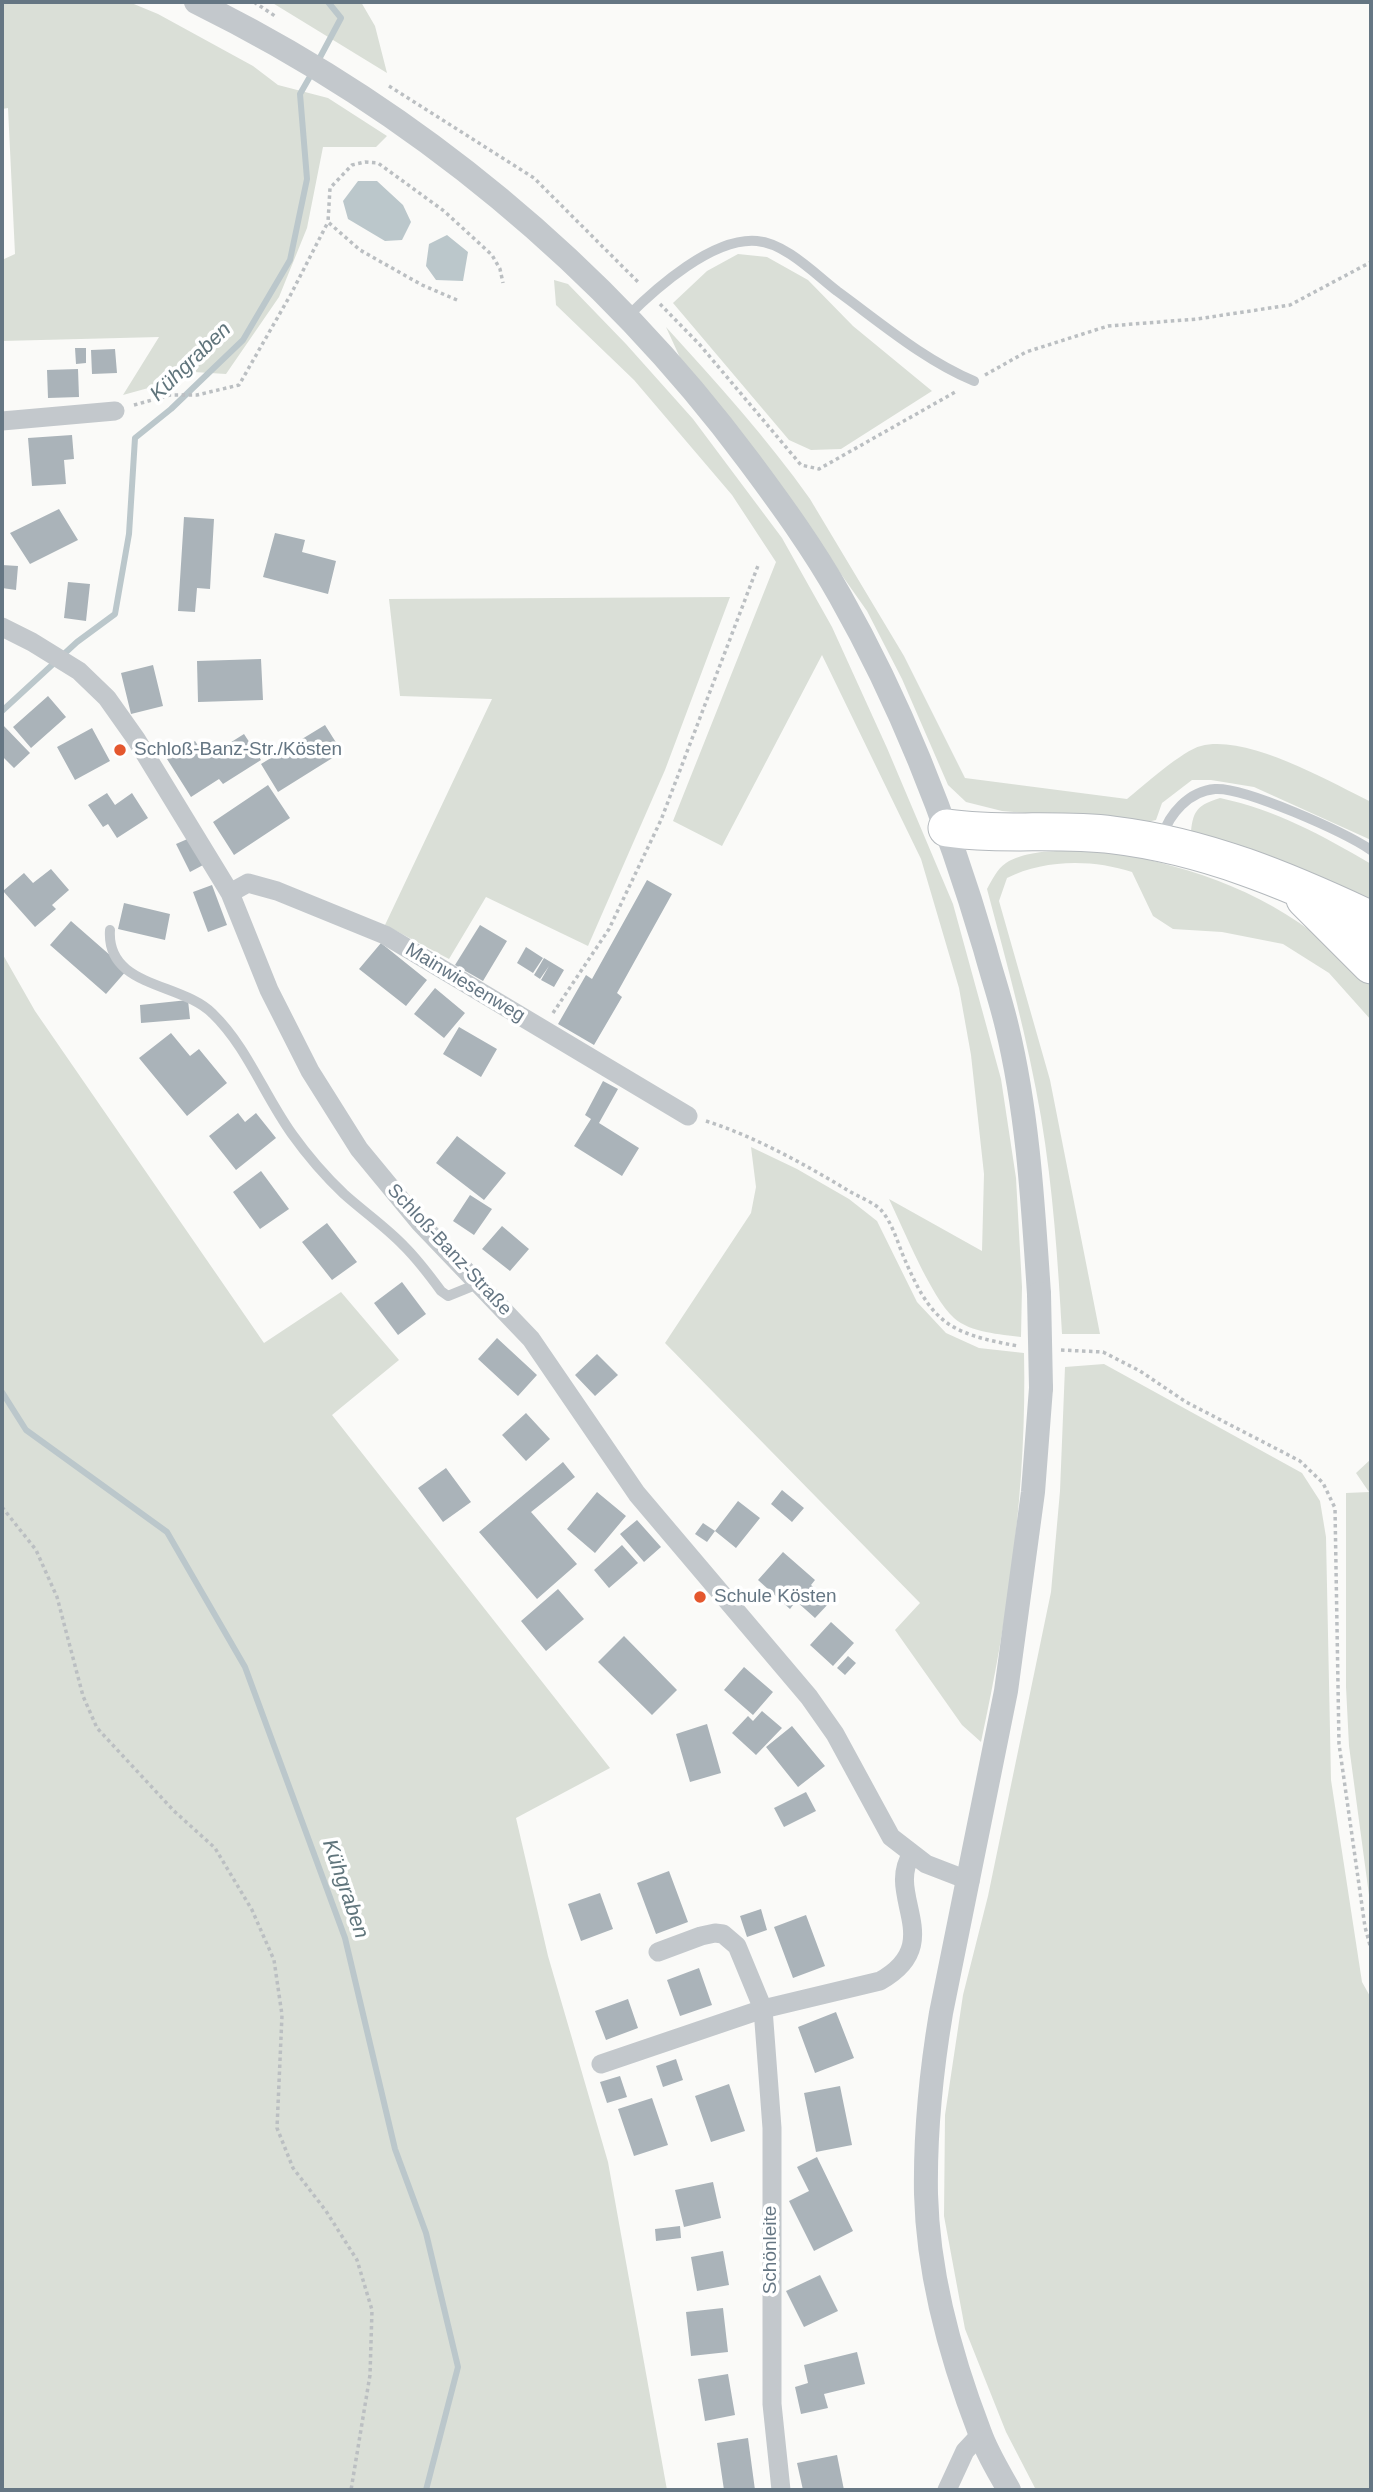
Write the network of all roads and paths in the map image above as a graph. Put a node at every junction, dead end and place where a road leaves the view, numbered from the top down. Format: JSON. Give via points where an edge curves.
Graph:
{"nodes":[{"id":1,"x":196,"y":2,"type":"edge"},
{"id":2,"x":328,"y":222,"type":"junction"},
{"id":3,"x":1371,"y":262,"type":"edge"},
{"id":4,"x":503,"y":283,"type":"dead end"},
{"id":5,"x":457,"y":300,"type":"dead end"},
{"id":6,"x":627,"y":317,"type":"junction"},
{"id":7,"x":974,"y":381,"type":"junction"},
{"id":8,"x":115,"y":411,"type":"joint"},
{"id":9,"x":2,"y":421,"type":"edge"},
{"id":10,"x":801,"y":465,"type":"dead end"},
{"id":11,"x":759,"y":562,"type":"dead end"},
{"id":12,"x":2,"y":627,"type":"edge"},
{"id":13,"x":947,"y":828,"type":"junction"},
{"id":14,"x":1161,"y":841,"type":"junction"},
{"id":15,"x":1371,"y":849,"type":"edge"},
{"id":16,"x":1287,"y":881,"type":"junction"},
{"id":17,"x":230,"y":893,"type":"junction"},
{"id":18,"x":1371,"y":920,"type":"edge"},
{"id":19,"x":110,"y":930,"type":"dead end"},
{"id":20,"x":1371,"y":965,"type":"edge"},
{"id":21,"x":542,"y":1029,"type":"junction"},
{"id":22,"x":688,"y":1116,"type":"joint"},
{"id":23,"x":480,"y":1283,"type":"junction"},
{"id":24,"x":1022,"y":1346,"type":"dead end"},
{"id":25,"x":1056,"y":1349,"type":"dead end"},
{"id":26,"x":2,"y":1507,"type":"edge"},
{"id":27,"x":919,"y":1859,"type":"junction"},
{"id":28,"x":970,"y":1881,"type":"junction"},
{"id":29,"x":1371,"y":1950,"type":"edge"},
{"id":30,"x":658,"y":1952,"type":"dead end"},
{"id":31,"x":763,"y":2009,"type":"junction"},
{"id":32,"x":601,"y":2064,"type":"dead end"},
{"id":33,"x":980,"y":2435,"type":"junction"},
{"id":34,"x":351,"y":2490,"type":"edge"},
{"id":35,"x":781,"y":2490,"type":"edge"},
{"id":36,"x":947,"y":2490,"type":"edge"},
{"id":37,"x":1009,"y":2490,"type":"edge"}],
"edges":[{"from":1,"to":6,"type":"street","via":[[339,81],[428,142],[522,215]]},
{"from":2,"to":4,"type":"path","via":[[330,188],[352,165],[378,163],[444,211],[492,255]]},
{"from":2,"to":5,"type":"path","via":[[360,250]]},
{"from":2,"to":8,"type":"path","via":[[239,385],[197,395],[170,395]]},
{"from":3,"to":7,"type":"path","via":[[1290,305],[1108,326],[1026,352]]},
{"from":6,"to":7,"type":"lane","via":[[650,294],[703,257],[731,244],[758,240],[794,255],[895,334],[947,370]]},
{"from":6,"to":13,"type":"street","via":[[729,433],[786,510],[839,594],[885,682]]},
{"from":7,"to":10,"type":"path","via":[[819,469]]},
{"from":8,"to":9,"type":"street"},
{"from":11,"to":21,"type":"path","via":[[661,820],[609,929]]},
{"from":12,"to":17,"type":"street","name":"Schloß-Banz-Straße","via":[[79,671],[107,698]]},
{"from":13,"to":14,"type":"highway","via":[[982,833],[1058,831]]},
{"from":13,"to":28,"type":"street","bridge":true,"via":[[1007,1028],[1026,1133],[1040,1294],[1041,1388],[1033,1492],[1006,1691]]},
{"from":14,"to":15,"type":"lane","via":[[1177,808],[1215,789],[1292,811]]},
{"from":14,"to":16,"type":"highway"},
{"from":16,"to":18,"type":"highway"},
{"from":16,"to":20,"type":"highway"},
{"from":17,"to":21,"type":"street","name":"Mainwiesenweg","via":[[248,883],[268,888],[385,935]]},
{"from":17,"to":23,"type":"street","name":"Schloß-Banz-Straße","via":[[310,1071],[359,1149],[421,1223]]},
{"from":19,"to":23,"type":"lane","via":[[113,954],[134,976],[198,1000],[214,1015],[291,1133],[342,1192],[403,1246],[442,1291],[448,1296]]},
{"from":21,"to":22,"type":"street","name":"Mainwiesenweg"},
{"from":22,"to":24,"type":"path","via":[[803,1163],[881,1210],[915,1284],[934,1313],[959,1332]]},
{"from":23,"to":27,"type":"street","name":"Schloß-Banz-Straße","via":[[531,1339],[637,1494],[809,1697],[835,1734],[891,1837]]},
{"from":25,"to":29,"type":"path","via":[[1103,1352],[1186,1402],[1300,1461],[1322,1483],[1335,1508],[1339,1744]]},
{"from":26,"to":34,"type":"path","via":[[36,1550],[57,1597],[83,1696],[97,1728],[174,1811],[215,1847],[252,1910],[274,1960],[282,2015],[278,2128],[293,2168],[357,2260],[372,2310],[370,2375]]},
{"from":27,"to":28,"type":"street"},
{"from":27,"to":31,"type":"street","via":[[905,1864],[914,1934],[911,1949],[891,1975]]},
{"from":28,"to":33,"type":"street","via":[[933,2061],[926,2196],[934,2274]]},
{"from":30,"to":31,"type":"street","name":"Schönleite","via":[[701,1936],[723,1934],[737,1946]]},
{"from":31,"to":32,"type":"street"},
{"from":31,"to":35,"type":"street","name":"Schönleite","via":[[772,2128],[772,2404]]},
{"from":33,"to":36,"type":"street","via":[[965,2451]]},
{"from":33,"to":37,"type":"street"}]}
